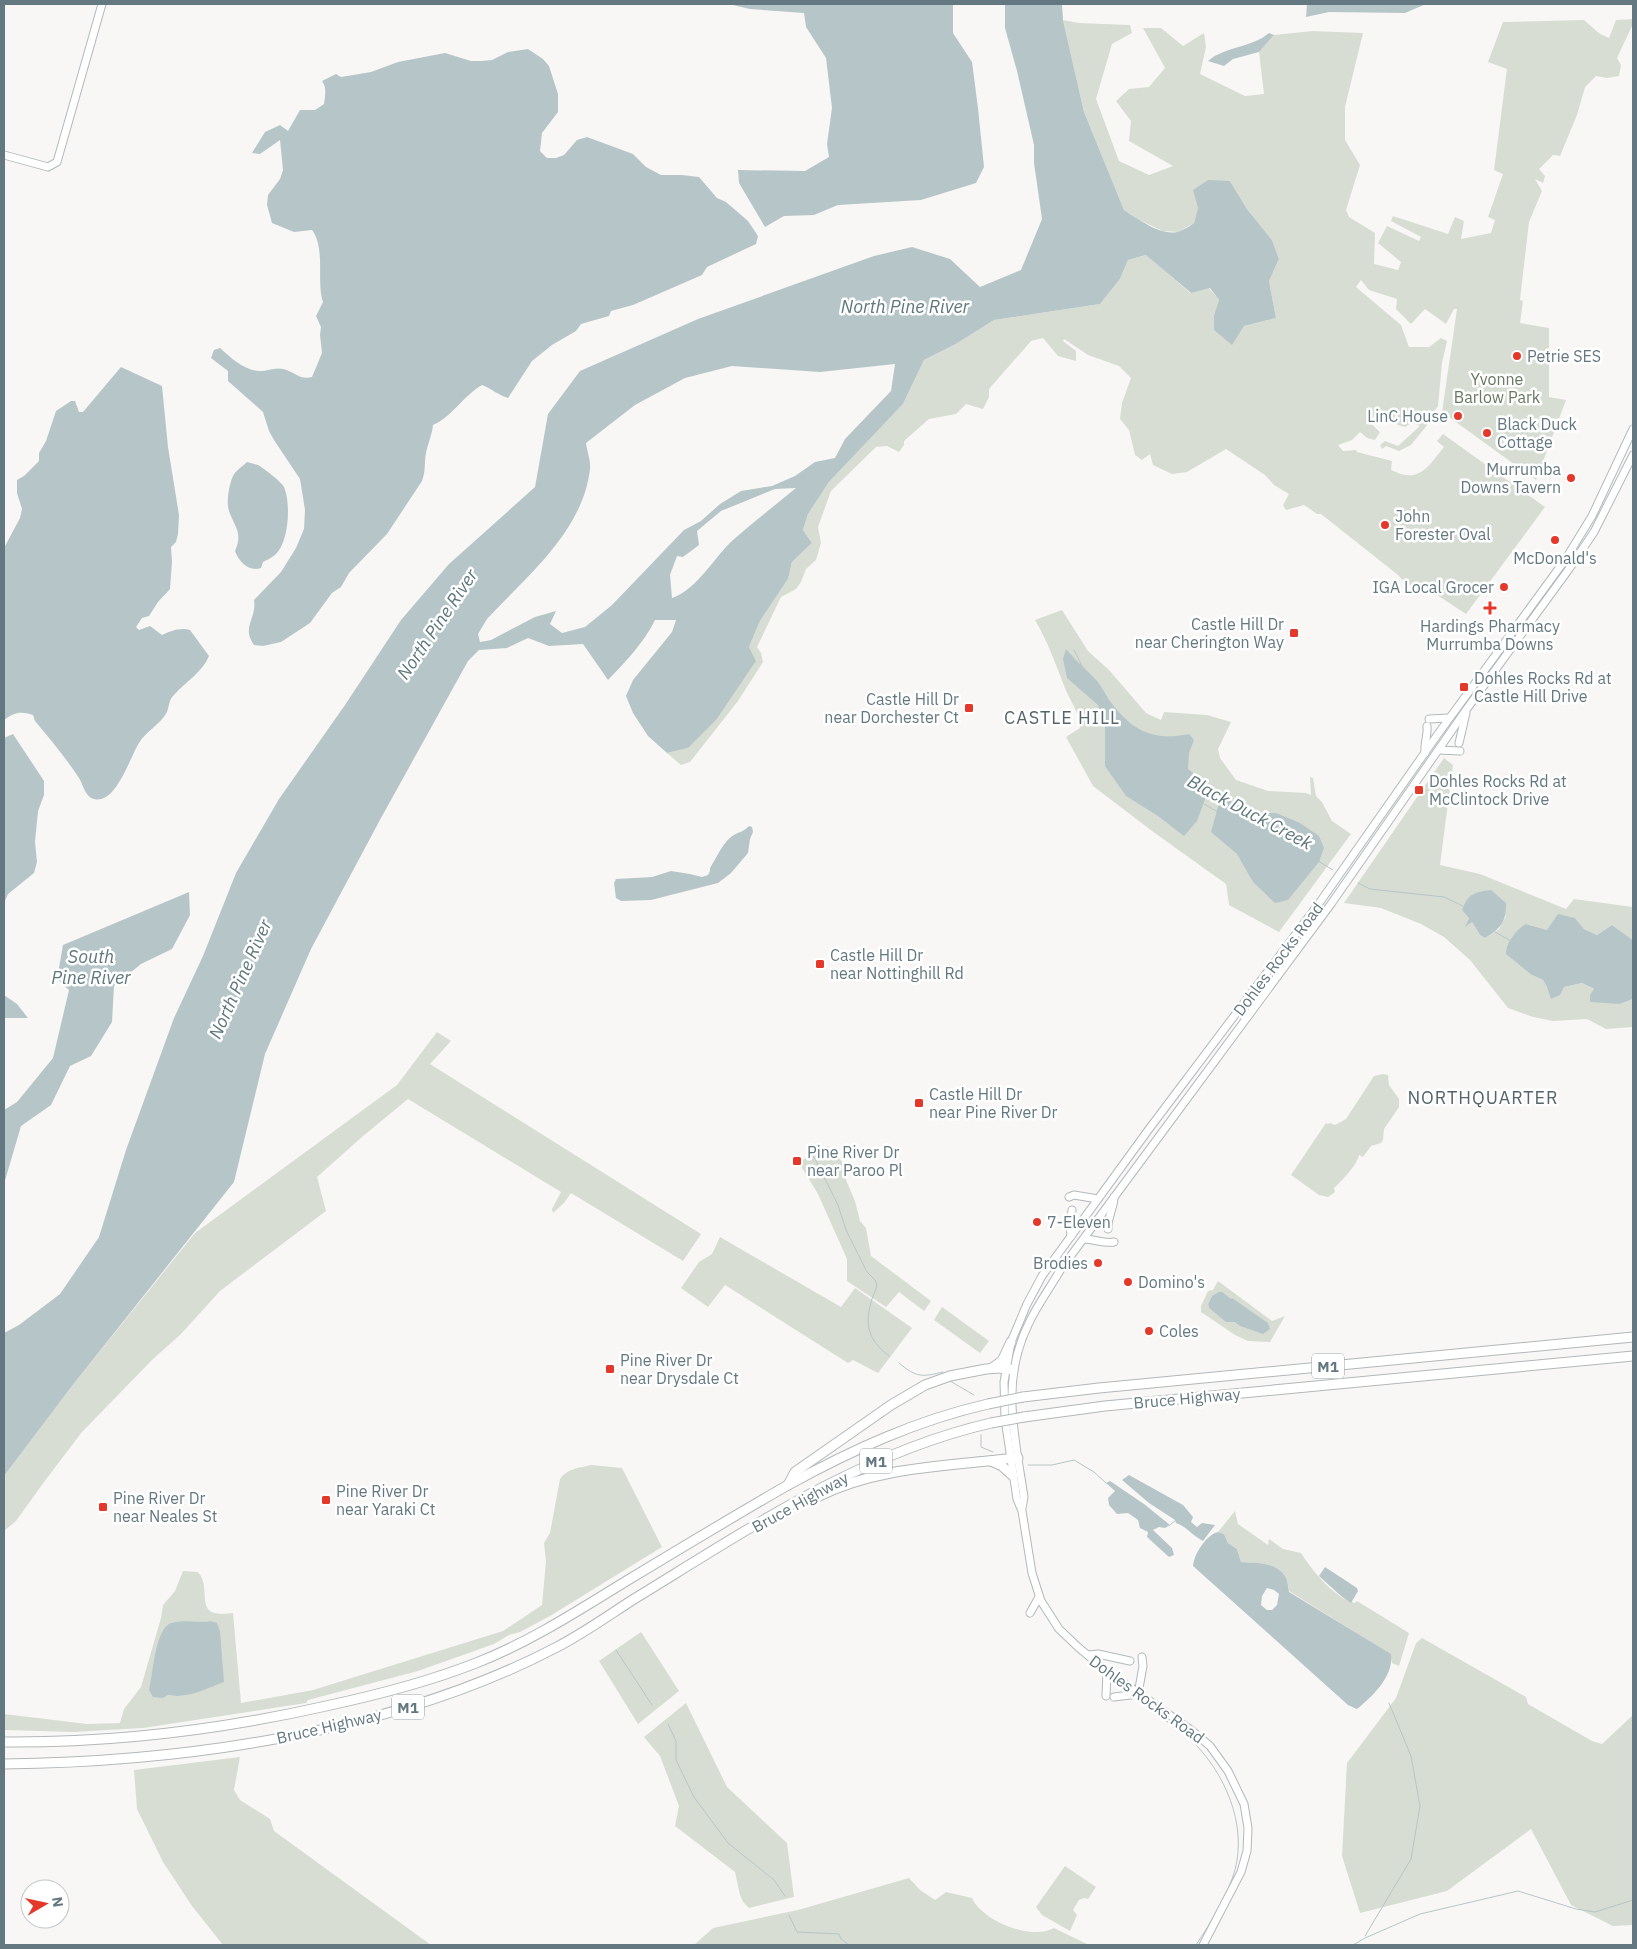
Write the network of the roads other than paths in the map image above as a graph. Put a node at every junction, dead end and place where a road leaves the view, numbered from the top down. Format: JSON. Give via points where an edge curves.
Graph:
{"nodes":[{"id":1,"x":102,"y":4,"type":"edge"},
{"id":2,"x":4,"y":155,"type":"edge"},
{"id":3,"x":1633,"y":429,"type":"edge"},
{"id":4,"x":1633,"y":455,"type":"edge"},
{"id":5,"x":1466,"y":710,"type":"junction"},
{"id":6,"x":1449,"y":718,"type":"junction"},
{"id":7,"x":1460,"y":743,"type":"dead end"},
{"id":8,"x":1438,"y":750,"type":"junction"},
{"id":9,"x":1460,"y":751,"type":"dead end"},
{"id":10,"x":1425,"y":753,"type":"junction"},
{"id":11,"x":1114,"y":1196,"type":"junction"},
{"id":12,"x":1068,"y":1197,"type":"dead end"},
{"id":13,"x":1098,"y":1199,"type":"junction"},
{"id":14,"x":1072,"y":1210,"type":"dead end"},
{"id":15,"x":1108,"y":1230,"type":"dead end"},
{"id":16,"x":1071,"y":1236,"type":"junction"},
{"id":17,"x":1084,"y":1239,"type":"junction"},
{"id":18,"x":1114,"y":1242,"type":"dead end"},
{"id":19,"x":1633,"y":1338,"type":"edge"},
{"id":20,"x":1011,"y":1342,"type":"junction"},
{"id":21,"x":1633,"y":1356,"type":"edge"},
{"id":22,"x":992,"y":1368,"type":"junction"},
{"id":23,"x":1010,"y":1369,"type":"junction"},
{"id":24,"x":1014,"y":1458,"type":"junction"},
{"id":25,"x":990,"y":1461,"type":"junction"},
{"id":26,"x":1013,"y":1476,"type":"junction"},
{"id":27,"x":788,"y":1485,"type":"junction"},
{"id":28,"x":1022,"y":1511,"type":"junction"},
{"id":29,"x":768,"y":1517,"type":"junction"},
{"id":30,"x":1039,"y":1597,"type":"junction"},
{"id":31,"x":1030,"y":1614,"type":"dead end"},
{"id":32,"x":1088,"y":1655,"type":"junction"},
{"id":33,"x":1142,"y":1657,"type":"dead end"},
{"id":34,"x":1130,"y":1661,"type":"dead end"},
{"id":35,"x":1106,"y":1671,"type":"junction"},
{"id":36,"x":1138,"y":1694,"type":"junction"},
{"id":37,"x":4,"y":1742,"type":"edge"},
{"id":38,"x":4,"y":1764,"type":"edge"},
{"id":39,"x":1203,"y":1945,"type":"edge"}],
"edges":[{"from":1,"to":2,"type":"main road","via":[[59,157],[54,165],[44,166]]},
{"from":3,"to":6,"type":"main road","name":"Dohles Rocks Road","via":[[1581,535]]},
{"from":4,"to":5,"type":"main road","name":"Dohles Rocks Road","via":[[1602,518],[1580,552]]},
{"from":5,"to":7,"type":"main road"},
{"from":5,"to":8,"type":"main road","name":"Dohles Rocks Road"},
{"from":6,"to":10,"type":"main road","name":"Dohles Rocks Road"},
{"from":6,"to":10,"type":"main road","via":[[1428,723]]},
{"from":8,"to":9,"type":"main road"},
{"from":8,"to":11,"type":"main road","name":"Dohles Rocks Road","via":[[1335,897]]},
{"from":10,"to":13,"type":"main road","name":"Dohles Rocks Road","via":[[1320,902]]},
{"from":11,"to":15,"type":"main road"},
{"from":11,"to":17,"type":"main road","name":"Dohles Rocks Road"},
{"from":12,"to":13,"type":"main road"},
{"from":13,"to":16,"type":"main road","name":"Dohles Rocks Road"},
{"from":14,"to":16,"type":"main road"},
{"from":16,"to":20,"type":"main road","name":"Dohles Rocks Road","via":[[1040,1279]]},
{"from":17,"to":18,"type":"main road"},
{"from":17,"to":23,"type":"main road","name":"Dohles Rocks Road","via":[[1031,1318]]},
{"from":19,"to":27,"type":"highway","name":"Bruce Highway","number":"M1","bridge":true,"via":[[1023,1397],[941,1416],[900,1431],[844,1455]]},
{"from":20,"to":22,"type":"highway","via":[[1003,1359]]},
{"from":20,"to":23,"type":"main road","name":"Dohles Rocks Road"},
{"from":21,"to":29,"type":"highway","name":"Bruce Highway","number":"M1","bridge":true,"via":[[1105,1406],[991,1423],[939,1437],[878,1460]]},
{"from":22,"to":23,"type":"highway"},
{"from":22,"to":27,"type":"highway","via":[[941,1379],[903,1397],[795,1472]]},
{"from":23,"to":24,"type":"main road","name":"Dohles Rocks Road","via":[[1004,1405]]},
{"from":24,"to":25,"type":"highway"},
{"from":24,"to":26,"type":"main road","name":"Dohles Rocks Road"},
{"from":24,"to":28,"type":"main road","name":"Dohles Rocks Road","via":[[1024,1497]]},
{"from":25,"to":26,"type":"highway"},
{"from":25,"to":29,"type":"highway","via":[[941,1464],[866,1478]]},
{"from":26,"to":28,"type":"main road","name":"Dohles Rocks Road"},
{"from":27,"to":37,"type":"highway","name":"Bruce Highway","number":"M1","via":[[552,1626],[476,1663],[404,1687],[222,1727],[74,1742]]},
{"from":28,"to":30,"type":"main road","name":"Dohles Rocks Road"},
{"from":29,"to":38,"type":"highway","name":"Bruce Highway","number":"M1","via":[[560,1645],[498,1675],[439,1697],[350,1722],[225,1747],[112,1760]]},
{"from":30,"to":31,"type":"main road"},
{"from":30,"to":32,"type":"main road","name":"Dohles Rocks Road","via":[[1059,1629]]},
{"from":32,"to":34,"type":"main road"},
{"from":32,"to":35,"type":"main road","name":"Dohles Rocks Road"},
{"from":33,"to":36,"type":"main road"},
{"from":35,"to":36,"type":"main road","name":"Dohles Rocks Road"},
{"from":35,"to":36,"type":"main road","via":[[1110,1696]]},
{"from":36,"to":39,"type":"main road","name":"Dohles Rocks Road","via":[[1210,1746],[1228,1771],[1244,1804],[1247,1851],[1241,1872]]}]}
